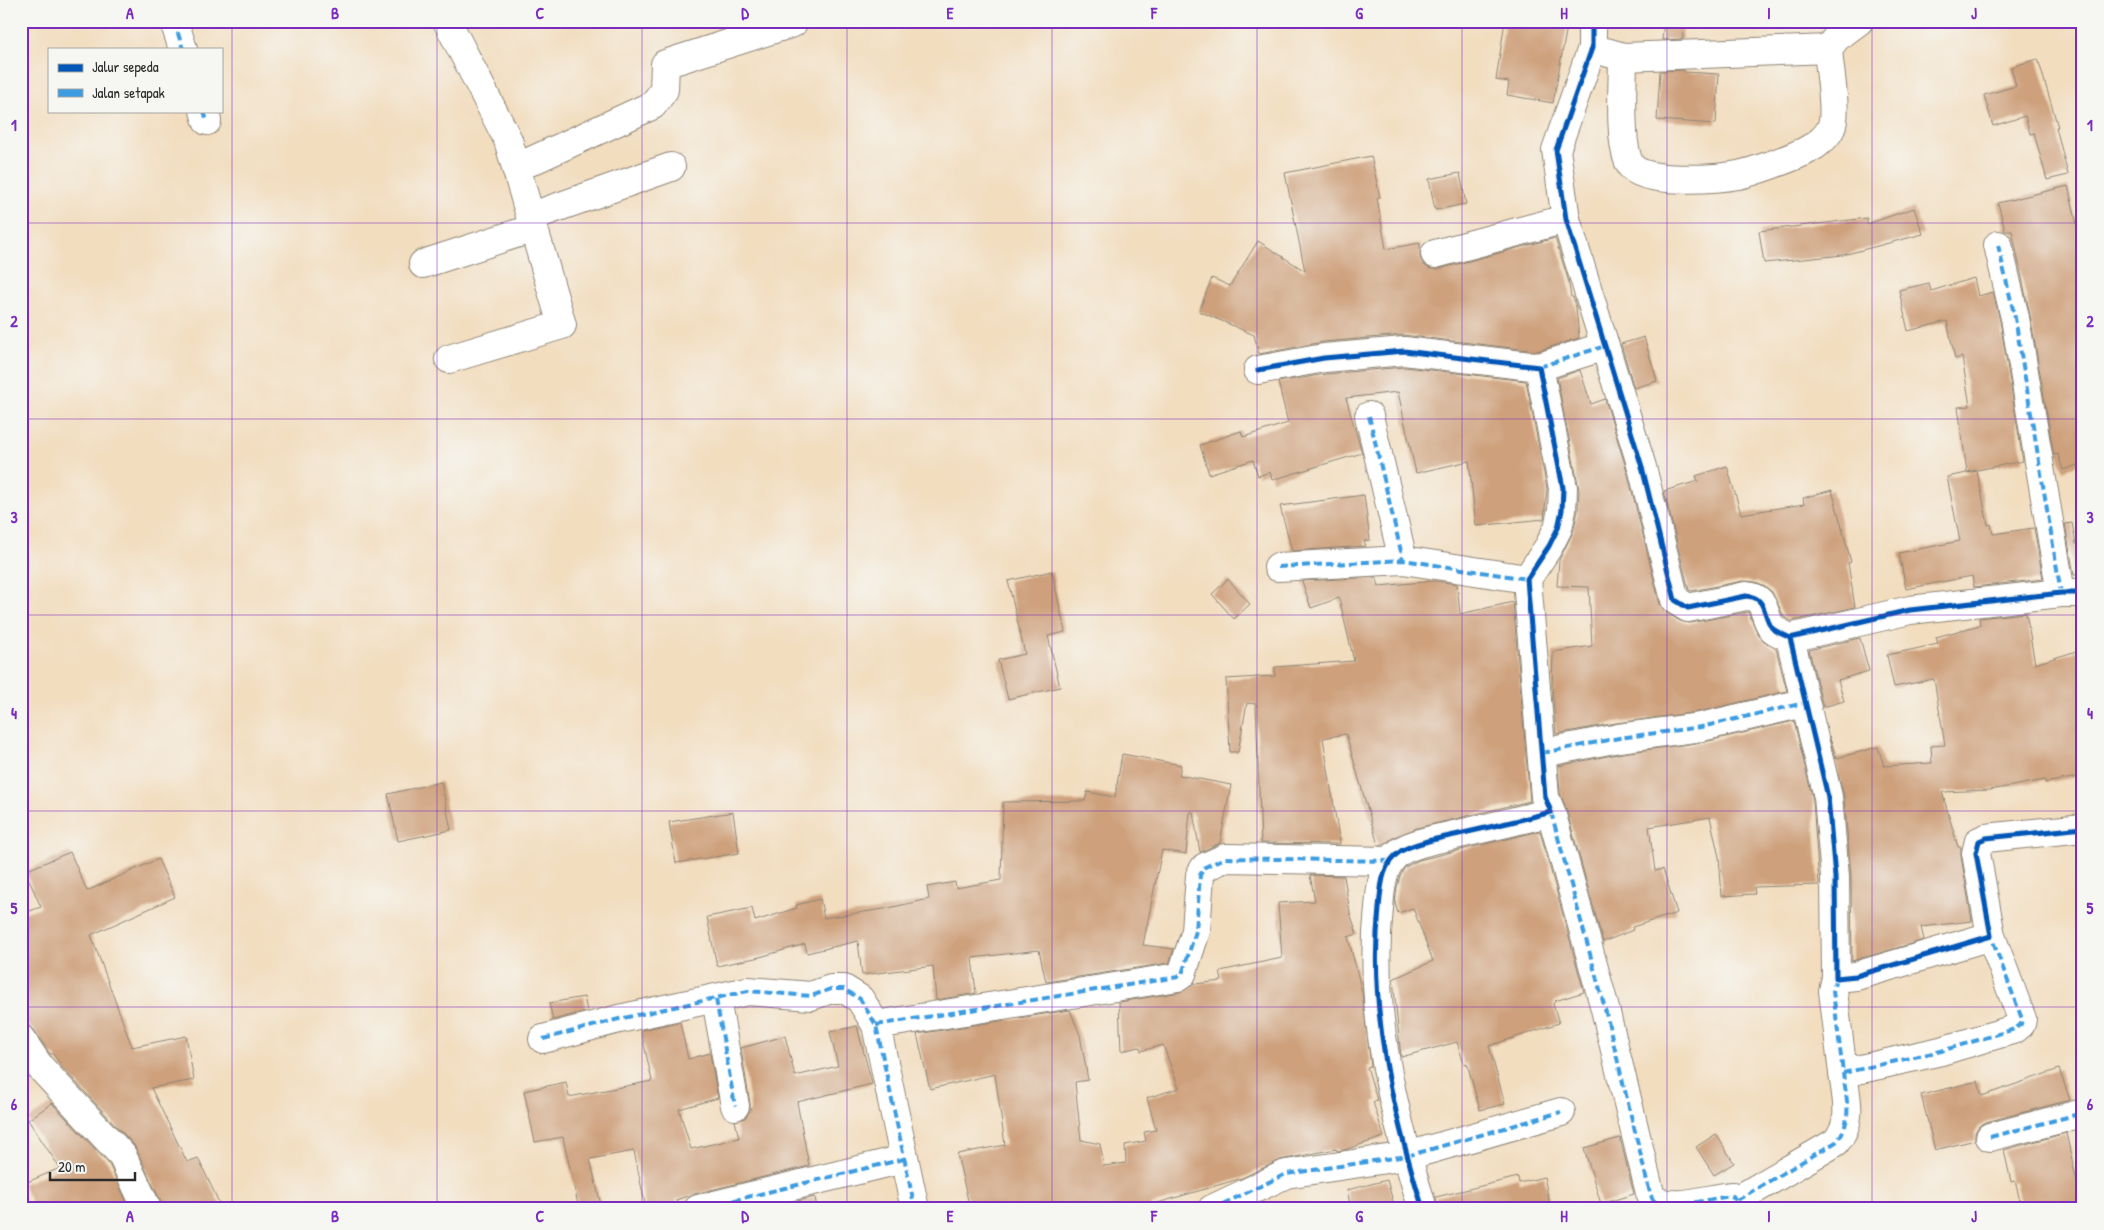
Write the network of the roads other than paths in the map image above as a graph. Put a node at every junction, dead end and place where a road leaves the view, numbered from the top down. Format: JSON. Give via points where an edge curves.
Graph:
{"nodes":[{"id":1,"x":174,"y":21,"type":"edge"},
{"id":2,"x":447,"y":21,"type":"edge"},
{"id":3,"x":1592,"y":21,"type":"edge"},
{"id":4,"x":1859,"y":21,"type":"edge"},
{"id":5,"x":793,"y":23,"type":"dead end"},
{"id":6,"x":183,"y":48,"type":"edge"},
{"id":7,"x":1592,"y":48,"type":"junction"},
{"id":8,"x":1828,"y":49,"type":"junction"},
{"id":9,"x":1624,"y":57,"type":"junction"},
{"id":10,"x":671,"y":167,"type":"dead end"},
{"id":11,"x":516,"y":168,"type":"junction"},
{"id":12,"x":1566,"y":219,"type":"junction"},
{"id":13,"x":532,"y":222,"type":"junction"},
{"id":14,"x":1998,"y":245,"type":"dead end"},
{"id":15,"x":1436,"y":254,"type":"dead end"},
{"id":16,"x":423,"y":264,"type":"dead end"},
{"id":17,"x":1605,"y":346,"type":"junction"},
{"id":18,"x":449,"y":359,"type":"dead end"},
{"id":19,"x":1539,"y":367,"type":"junction"},
{"id":20,"x":1258,"y":370,"type":"dead end"},
{"id":21,"x":1369,"y":416,"type":"dead end"},
{"id":22,"x":1403,"y":560,"type":"junction"},
{"id":23,"x":1278,"y":566,"type":"dead end"},
{"id":24,"x":1526,"y":579,"type":"junction"},
{"id":25,"x":2072,"y":593,"type":"edge"},
{"id":26,"x":1790,"y":638,"type":"junction"},
{"id":27,"x":1804,"y":703,"type":"junction"},
{"id":28,"x":1542,"y":753,"type":"junction"},
{"id":29,"x":1551,"y":812,"type":"junction"},
{"id":30,"x":2083,"y":828,"type":"edge"},
{"id":31,"x":1390,"y":861,"type":"junction"},
{"id":32,"x":1991,"y":936,"type":"junction"},
{"id":33,"x":1836,"y":978,"type":"junction"},
{"id":34,"x":716,"y":999,"type":"junction"},
{"id":35,"x":876,"y":1025,"type":"junction"},
{"id":36,"x":21,"y":1039,"type":"edge"},
{"id":37,"x":543,"y":1039,"type":"dead end"},
{"id":38,"x":1843,"y":1073,"type":"junction"},
{"id":39,"x":735,"y":1106,"type":"dead end"},
{"id":40,"x":1561,"y":1112,"type":"dead end"},
{"id":41,"x":2083,"y":1112,"type":"edge"},
{"id":42,"x":1990,"y":1137,"type":"dead end"},
{"id":43,"x":1406,"y":1156,"type":"junction"},
{"id":44,"x":904,"y":1158,"type":"junction"},
{"id":45,"x":1739,"y":1205,"type":"edge"},
{"id":46,"x":147,"y":1209,"type":"edge"},
{"id":47,"x":698,"y":1209,"type":"edge"},
{"id":48,"x":915,"y":1209,"type":"edge"},
{"id":49,"x":1212,"y":1209,"type":"edge"},
{"id":50,"x":1424,"y":1209,"type":"edge"}],
"edges":[{"from":1,"to":6,"type":"street"},
{"from":2,"to":11,"type":"street","via":[[508,140]]},
{"from":3,"to":7,"type":"street"},
{"from":4,"to":8,"type":"street","via":[[1836,38]]},
{"from":5,"to":11,"type":"street","via":[[665,64],[664,90],[653,104]]},
{"from":7,"to":9,"type":"street"},
{"from":7,"to":12,"type":"street","via":[[1556,150]]},
{"from":8,"to":9,"type":"street"},
{"from":8,"to":9,"type":"street","via":[[1833,106],[1831,128],[1820,141],[1808,150],[1739,175],[1681,180],[1639,173],[1630,165],[1623,133]]},
{"from":10,"to":13,"type":"street"},
{"from":11,"to":13,"type":"street"},
{"from":12,"to":15,"type":"street"},
{"from":12,"to":17,"type":"street"},
{"from":13,"to":16,"type":"street"},
{"from":13,"to":18,"type":"street","via":[[562,325]]},
{"from":14,"to":25,"type":"street"},
{"from":17,"to":19,"type":"street"},
{"from":17,"to":26,"type":"street","via":[[1642,467],[1675,600],[1688,608],[1755,596],[1761,601],[1773,629]]},
{"from":19,"to":20,"type":"street","via":[[1404,351],[1324,358]]},
{"from":19,"to":24,"type":"street","via":[[1563,488],[1562,510],[1549,546]]},
{"from":21,"to":22,"type":"street"},
{"from":22,"to":23,"type":"street"},
{"from":22,"to":24,"type":"street"},
{"from":24,"to":28,"type":"street"},
{"from":25,"to":26,"type":"street","via":[[1910,610]]},
{"from":26,"to":27,"type":"street"},
{"from":27,"to":28,"type":"street","via":[[1701,727]]},
{"from":27,"to":33,"type":"street","via":[[1828,797],[1835,877]]},
{"from":28,"to":29,"type":"street","via":[[1545,797]]},
{"from":29,"to":31,"type":"street","via":[[1432,840],[1402,851]]},
{"from":29,"to":45,"type":"street","via":[[1653,1200],[1664,1205],[1677,1205],[1733,1196]]},
{"from":30,"to":32,"type":"street","via":[[1979,841],[1976,853]]},
{"from":31,"to":35,"type":"street","via":[[1225,858],[1205,867],[1200,875],[1196,930],[1178,978]]},
{"from":31,"to":43,"type":"street","via":[[1382,878],[1376,935],[1376,994]]},
{"from":32,"to":33,"type":"street","via":[[1856,976]]},
{"from":32,"to":38,"type":"street","via":[[2022,1019],[2019,1027],[1942,1051]]},
{"from":33,"to":38,"type":"street","via":[[1833,991]]},
{"from":34,"to":35,"type":"street","via":[[748,991],[811,996],[831,989],[844,990],[860,999]]},
{"from":34,"to":37,"type":"street"},
{"from":34,"to":39,"type":"street"},
{"from":35,"to":44,"type":"street"},
{"from":36,"to":46,"type":"street","via":[[40,1068],[122,1155]]},
{"from":38,"to":45,"type":"street","via":[[1848,1117],[1844,1132],[1836,1142]]},
{"from":40,"to":43,"type":"street"},
{"from":41,"to":42,"type":"street"},
{"from":43,"to":49,"type":"street","via":[[1286,1174]]},
{"from":43,"to":50,"type":"street"},
{"from":44,"to":47,"type":"street"},
{"from":44,"to":48,"type":"street"}]}
